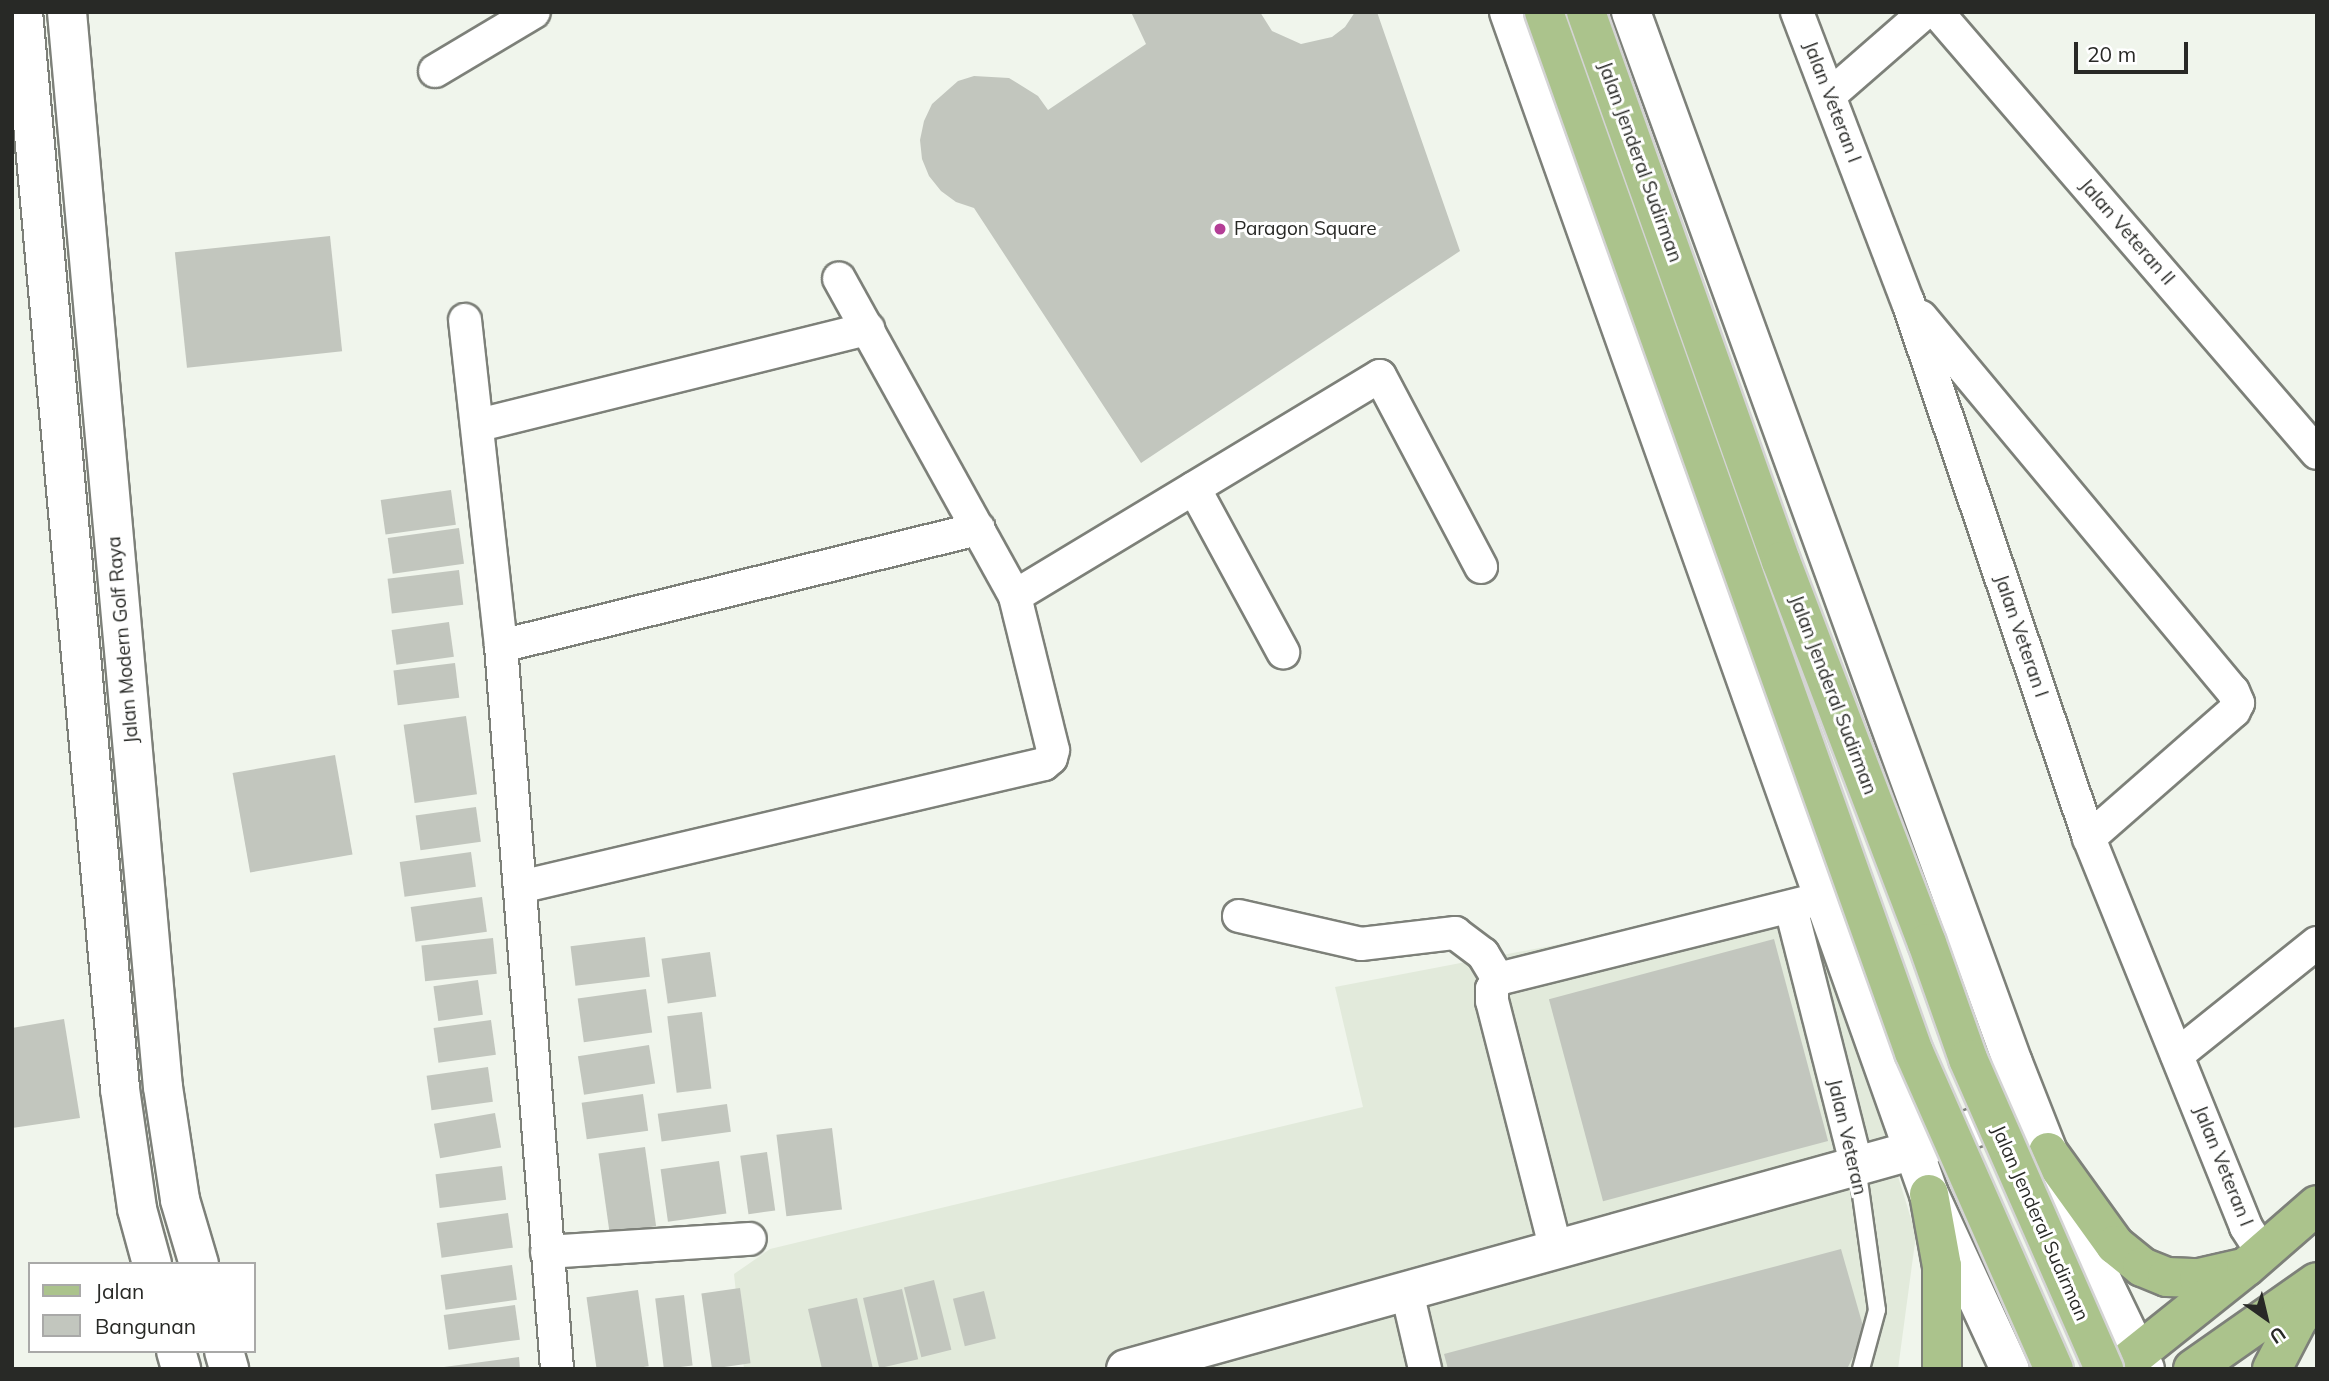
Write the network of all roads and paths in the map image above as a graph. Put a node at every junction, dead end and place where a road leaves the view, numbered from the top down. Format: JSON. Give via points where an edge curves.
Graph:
{"nodes":[{"id":1,"x":23,"y":12,"type":"edge"},
{"id":2,"x":67,"y":12,"type":"edge"},
{"id":3,"x":534,"y":12,"type":"edge"},
{"id":4,"x":1508,"y":12,"type":"edge"},
{"id":5,"x":1544,"y":12,"type":"edge"},
{"id":6,"x":1586,"y":12,"type":"edge"},
{"id":7,"x":1631,"y":12,"type":"edge"},
{"id":8,"x":1797,"y":12,"type":"edge"},
{"id":9,"x":1925,"y":12,"type":"edge"},
{"id":10,"x":1937,"y":12,"type":"edge"},
{"id":11,"x":435,"y":71,"type":"dead end"},
{"id":12,"x":1830,"y":95,"type":"junction"},
{"id":13,"x":839,"y":278,"type":"dead end"},
{"id":14,"x":1908,"y":302,"type":"junction"},
{"id":15,"x":465,"y":320,"type":"dead end"},
{"id":16,"x":868,"y":329,"type":"junction"},
{"id":17,"x":479,"y":425,"type":"junction"},
{"id":18,"x":2317,"y":453,"type":"edge"},
{"id":19,"x":1194,"y":488,"type":"junction"},
{"id":20,"x":979,"y":529,"type":"junction"},
{"id":21,"x":1482,"y":568,"type":"dead end"},
{"id":22,"x":1015,"y":596,"type":"junction"},
{"id":23,"x":501,"y":646,"type":"junction"},
{"id":24,"x":1283,"y":652,"type":"dead end"},
{"id":25,"x":2089,"y":838,"type":"junction"},
{"id":26,"x":520,"y":887,"type":"junction"},
{"id":27,"x":1807,"y":903,"type":"junction"},
{"id":28,"x":1240,"y":916,"type":"dead end"},
{"id":29,"x":2317,"y":943,"type":"edge"},
{"id":30,"x":1498,"y":979,"type":"junction"},
{"id":31,"x":2177,"y":1055,"type":"junction"},
{"id":32,"x":2030,"y":1107,"type":"junction"},
{"id":33,"x":1914,"y":1150,"type":"junction"},
{"id":34,"x":2048,"y":1152,"type":"junction"},
{"id":35,"x":1857,"y":1166,"type":"junction"},
{"id":36,"x":1929,"y":1195,"type":"junction"},
{"id":37,"x":2317,"y":1205,"type":"edge"},
{"id":38,"x":750,"y":1239,"type":"dead end"},
{"id":39,"x":1556,"y":1250,"type":"junction"},
{"id":40,"x":547,"y":1252,"type":"junction"},
{"id":41,"x":2255,"y":1260,"type":"junction"},
{"id":42,"x":151,"y":1262,"type":"edge"},
{"id":43,"x":198,"y":1262,"type":"edge"},
{"id":44,"x":2317,"y":1282,"type":"edge"},
{"id":45,"x":1407,"y":1292,"type":"junction"},
{"id":46,"x":2317,"y":1294,"type":"edge"},
{"id":47,"x":2126,"y":1365,"type":"edge"},
{"id":48,"x":557,"y":1369,"type":"edge"},
{"id":49,"x":1126,"y":1369,"type":"edge"},
{"id":50,"x":1426,"y":1369,"type":"edge"},
{"id":51,"x":1861,"y":1369,"type":"edge"},
{"id":52,"x":1942,"y":1369,"type":"edge"},
{"id":53,"x":2010,"y":1369,"type":"edge"},
{"id":54,"x":2054,"y":1369,"type":"edge"},
{"id":55,"x":2193,"y":1369,"type":"edge"},
{"id":56,"x":2272,"y":1369,"type":"edge"}],
"edges":[{"from":1,"to":42,"type":"street","via":[[120,1089],[137,1209]]},
{"from":2,"to":43,"type":"street","name":"Jalan Modern Golf Raya","via":[[163,1087],[180,1200]]},
{"from":3,"to":11,"type":"street"},
{"from":4,"to":27,"type":"street"},
{"from":5,"to":54,"type":"main road","name":"Jalan Jenderal Sudirman","bridge":true,"via":[[1914,1052]]},
{"from":6,"to":47,"type":"main road","name":"Jalan Jenderal Sudirman","bridge":true,"via":[[1781,561],[1968,1059]]},
{"from":7,"to":32,"type":"street","name":"Jalan Jenderal Sudirman"},
{"from":8,"to":12,"type":"street","name":"Jalan Veteran I"},
{"from":9,"to":12,"type":"street"},
{"from":10,"to":18,"type":"street","name":"Jalan Veteran II"},
{"from":12,"to":14,"type":"street","name":"Jalan Veteran I"},
{"from":13,"to":16,"type":"street"},
{"from":14,"to":25,"type":"street","name":"Jalan Veteran I"},
{"from":14,"to":25,"type":"street","via":[[2233,691],[2238,703]]},
{"from":15,"to":17,"type":"street"},
{"from":16,"to":17,"type":"street"},
{"from":16,"to":20,"type":"street"},
{"from":17,"to":23,"type":"street"},
{"from":19,"to":21,"type":"street","via":[[1380,376]]},
{"from":19,"to":22,"type":"street"},
{"from":19,"to":24,"type":"street"},
{"from":20,"to":22,"type":"street"},
{"from":20,"to":23,"type":"street"},
{"from":22,"to":26,"type":"street","via":[[1053,750],[1044,764]]},
{"from":23,"to":26,"type":"street"},
{"from":25,"to":31,"type":"street","name":"Jalan Veteran I"},
{"from":26,"to":40,"type":"street"},
{"from":27,"to":30,"type":"street"},
{"from":27,"to":33,"type":"street"},
{"from":27,"to":35,"type":"street","name":"Jalan Veteran"},
{"from":28,"to":30,"type":"street","via":[[1361,944],[1455,933],[1483,954]]},
{"from":29,"to":31,"type":"street"},
{"from":30,"to":39,"type":"street","via":[[1492,1001]]},
{"from":31,"to":41,"type":"street","name":"Jalan Veteran I"},
{"from":32,"to":33,"type":"street"},
{"from":32,"to":34,"type":"street","name":"Jalan Jenderal Sudirman"},
{"from":33,"to":35,"type":"street"},
{"from":33,"to":36,"type":"street"},
{"from":34,"to":41,"type":"main road","via":[[2115,1245],[2142,1267],[2168,1277],[2199,1278]]},
{"from":34,"to":47,"type":"street","name":"Jalan Jenderal Sudirman"},
{"from":35,"to":39,"type":"street"},
{"from":35,"to":51,"type":"lane","name":"Jalan Veteran","via":[[1877,1310]]},
{"from":36,"to":52,"type":"main road","via":[[1942,1266]]},
{"from":36,"to":53,"type":"street"},
{"from":37,"to":41,"type":"main road"},
{"from":38,"to":40,"type":"street"},
{"from":39,"to":45,"type":"street"},
{"from":40,"to":48,"type":"street"},
{"from":41,"to":47,"type":"main road"},
{"from":44,"to":55,"type":"main road"},
{"from":45,"to":49,"type":"street"},
{"from":45,"to":50,"type":"street"},
{"from":46,"to":56,"type":"main road"}]}
